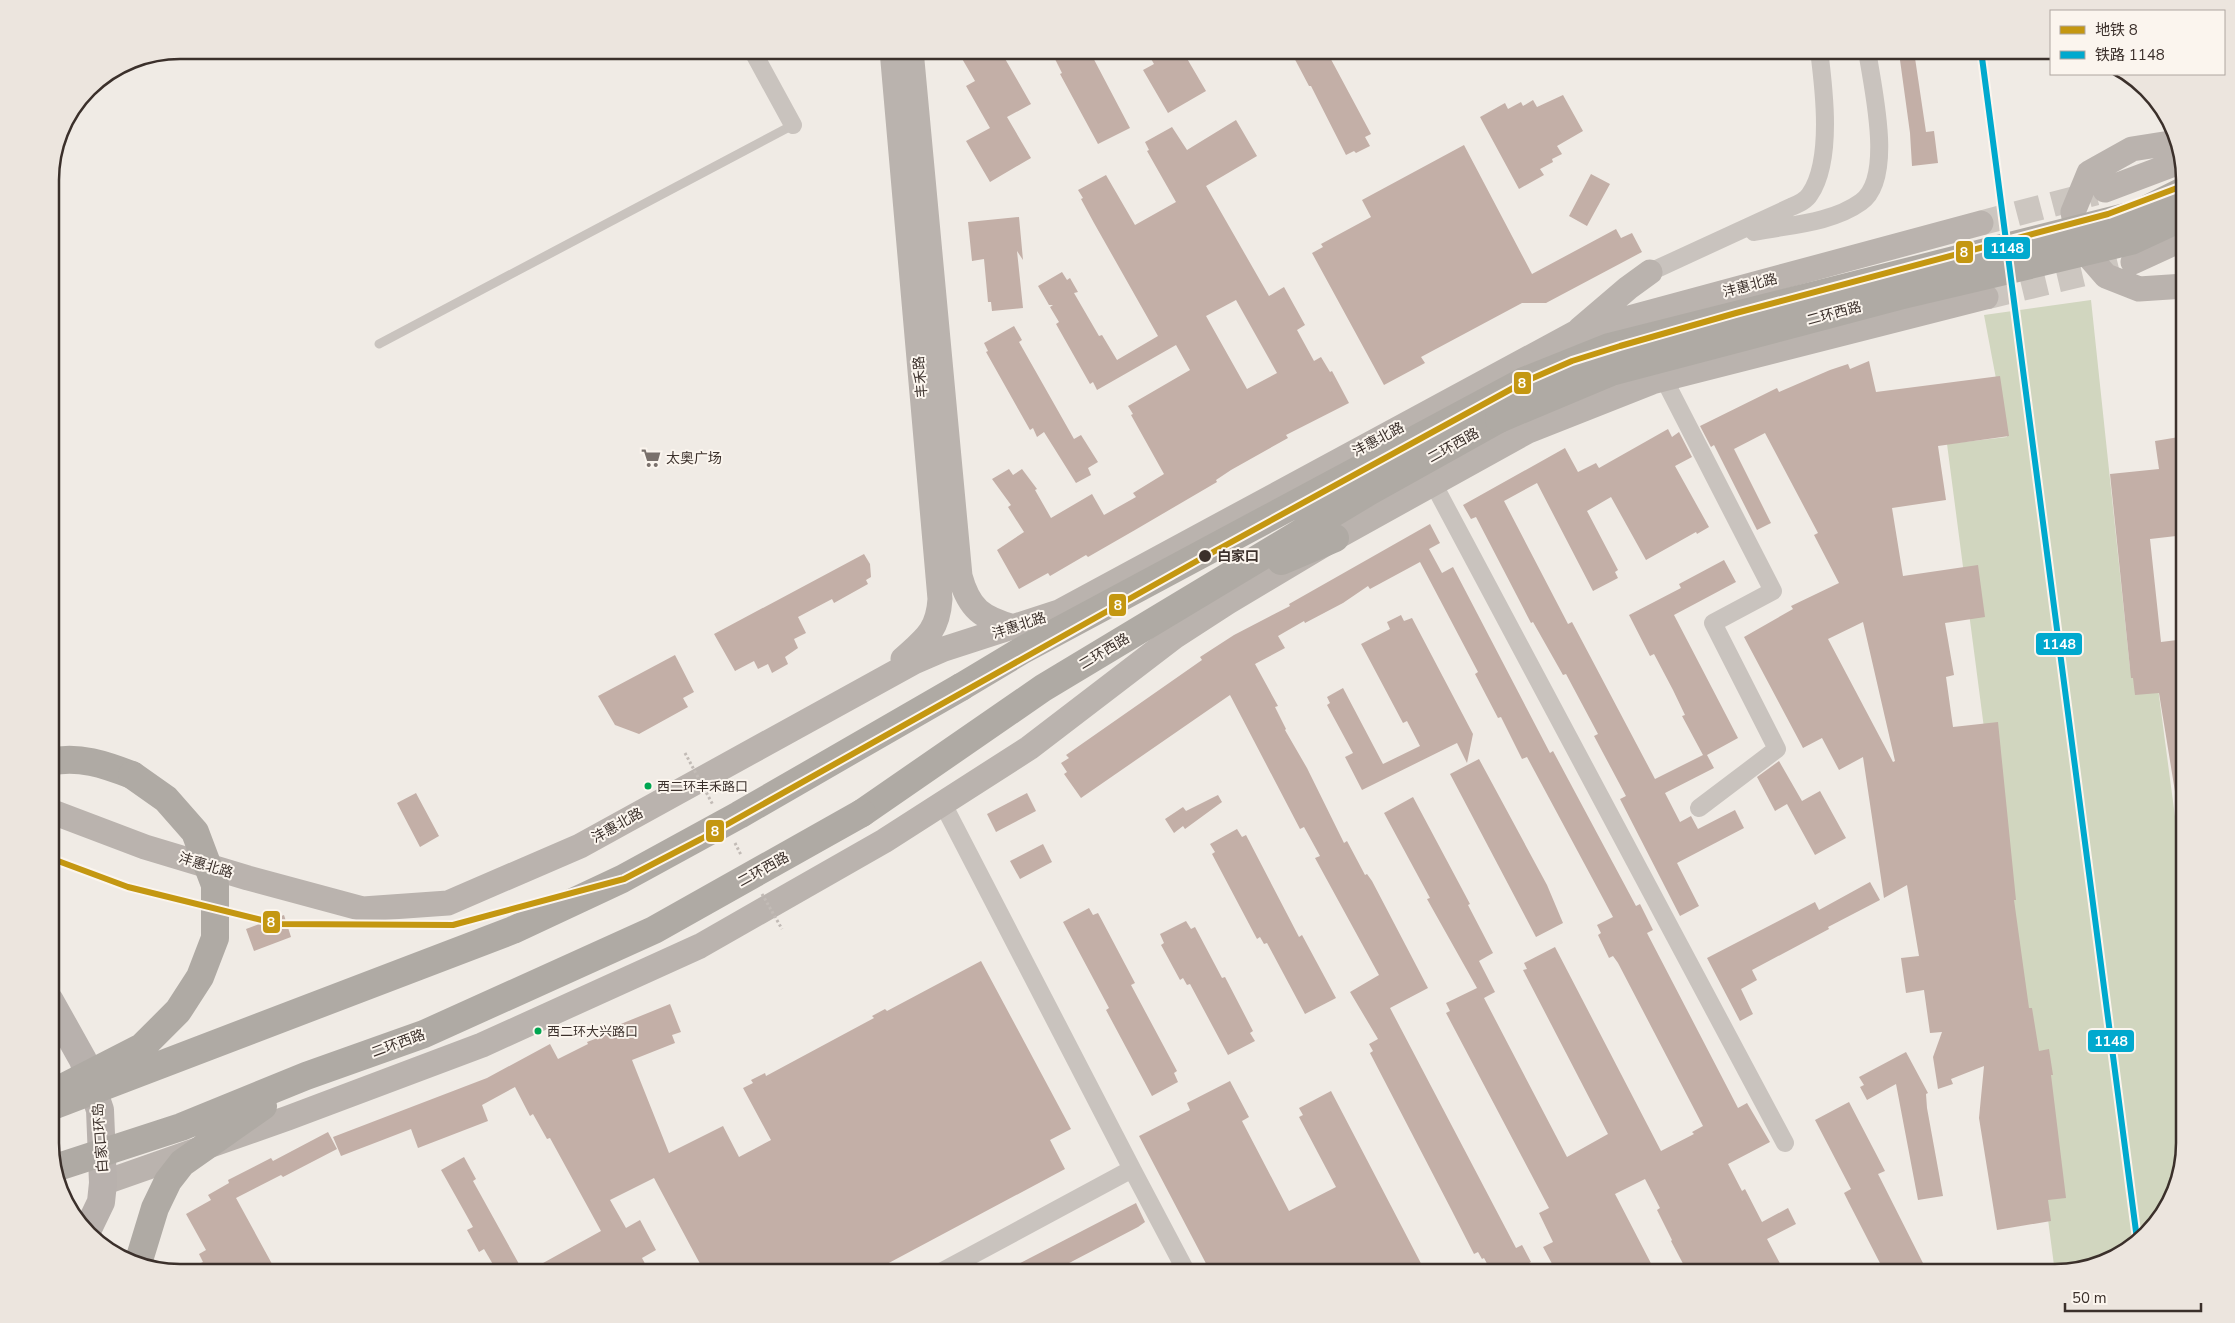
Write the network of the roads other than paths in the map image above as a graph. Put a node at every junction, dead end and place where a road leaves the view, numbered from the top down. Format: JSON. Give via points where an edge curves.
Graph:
{"nodes":[{"id":1,"x":757,"y":59,"type":"edge"},
{"id":2,"x":893,"y":59,"type":"edge"},
{"id":3,"x":912,"y":59,"type":"edge"},
{"id":4,"x":1820,"y":59,"type":"edge"},
{"id":5,"x":1868,"y":59,"type":"edge"},
{"id":6,"x":793,"y":125,"type":"joint"},
{"id":7,"x":2170,"y":143,"type":"edge"},
{"id":8,"x":2175,"y":164,"type":"edge"},
{"id":9,"x":2105,"y":190,"type":"tunnel mouth"},
{"id":10,"x":2176,"y":194,"type":"edge"},
{"id":11,"x":2176,"y":220,"type":"edge"},
{"id":12,"x":1981,"y":223,"type":"tunnel mouth"},
{"id":13,"x":1727,"y":238,"type":"junction"},
{"id":14,"x":2176,"y":242,"type":"edge"},
{"id":15,"x":2133,"y":262,"type":"tunnel mouth"},
{"id":16,"x":1650,"y":272,"type":"junction"},
{"id":17,"x":2176,"y":287,"type":"edge"},
{"id":18,"x":1986,"y":296,"type":"tunnel mouth"},
{"id":19,"x":1672,"y":306,"type":"junction"},
{"id":20,"x":1577,"y":332,"type":"junction"},
{"id":21,"x":379,"y":344,"type":"dead end"},
{"id":22,"x":1664,"y":379,"type":"junction"},
{"id":23,"x":1433,"y":483,"type":"junction"},
{"id":24,"x":1334,"y":538,"type":"junction"},
{"id":25,"x":1179,"y":606,"type":"junction"},
{"id":26,"x":1059,"y":612,"type":"joint"},
{"id":27,"x":1017,"y":639,"type":"junction"},
{"id":28,"x":880,"y":681,"type":"junction"},
{"id":29,"x":59,"y":760,"type":"edge"},
{"id":30,"x":943,"y":804,"type":"junction"},
{"id":31,"x":1699,"y":808,"type":"dead end"},
{"id":32,"x":59,"y":814,"type":"edge"},
{"id":33,"x":59,"y":1017,"type":"edge"},
{"id":34,"x":424,"y":1034,"type":"junction"},
{"id":35,"x":59,"y":1089,"type":"edge"},
{"id":36,"x":59,"y":1104,"type":"edge"},
{"id":37,"x":1785,"y":1143,"type":"dead end"},
{"id":38,"x":61,"y":1166,"type":"edge"},
{"id":39,"x":1132,"y":1169,"type":"junction"},
{"id":40,"x":103,"y":1183,"type":"junction"},
{"id":41,"x":80,"y":1211,"type":"edge"},
{"id":42,"x":90,"y":1224,"type":"edge"},
{"id":43,"x":140,"y":1257,"type":"edge"},
{"id":44,"x":956,"y":1264,"type":"edge"},
{"id":45,"x":1182,"y":1264,"type":"edge"}],
"edges":[{"from":1,"to":6,"type":"street"},
{"from":2,"to":28,"type":"main road","name":"丰禾路","via":[[940,599],[939,615],[930,636]]},
{"from":3,"to":27,"type":"main road","name":"丰禾路","via":[[960,576],[967,598],[979,612]]},
{"from":4,"to":13,"type":"street","via":[[1826,101],[1825,132],[1821,160],[1810,195],[1802,202]]},
{"from":5,"to":13,"type":"street","via":[[1880,147],[1878,172],[1872,189],[1862,201],[1824,218]]},
{"from":6,"to":21,"type":"lane"},
{"from":7,"to":17,"type":"main road","via":[[2132,149],[2089,173],[2073,212],[2079,245],[2106,276],[2139,289]]},
{"from":8,"to":9,"type":"main road"},
{"from":10,"to":27,"type":"highway","name":"二环西路","bridge":true,"via":[[2137,214],[1610,347],[1524,381]]},
{"from":11,"to":25,"type":"highway","name":"二环西路","bridge":true,"via":[[2132,241],[1899,296],[1611,372],[1499,420],[1370,490]]},
{"from":12,"to":19,"type":"main road","name":"沣惠北路"},
{"from":13,"to":16,"type":"street"},
{"from":14,"to":15,"type":"main road"},
{"from":16,"to":19,"type":"main road","via":[[1642,287],[1645,296],[1652,304]]},
{"from":16,"to":20,"type":"main road"},
{"from":18,"to":22,"type":"main road"},
{"from":19,"to":20,"type":"main road","name":"沣惠北路"},
{"from":20,"to":26,"type":"main road","name":"沣惠北路"},
{"from":22,"to":23,"type":"main road","via":[[1528,431]]},
{"from":22,"to":31,"type":"street","via":[[1772,591],[1713,623],[1777,749]]},
{"from":23,"to":24,"type":"main road"},
{"from":23,"to":37,"type":"street"},
{"from":24,"to":25,"type":"highway"},
{"from":24,"to":30,"type":"main road","via":[[1174,637],[1029,748]]},
{"from":25,"to":34,"type":"highway","name":"二环西路","bridge":true,"via":[[1043,688],[862,813],[654,930]]},
{"from":26,"to":27,"type":"highway"},
{"from":27,"to":28,"type":"main road","name":"沣惠北路","via":[[944,649]]},
{"from":27,"to":36,"type":"highway","name":"二环西路","bridge":true,"via":[[961,688],[639,870],[513,930]]},
{"from":28,"to":32,"type":"main road","name":"沣惠北路","via":[[580,846],[448,903],[362,909],[145,846]]},
{"from":29,"to":35,"type":"highway","bridge":true,"via":[[101,763],[132,775],[166,799],[195,832],[215,885],[215,938],[200,977],[178,1012],[142,1046]]},
{"from":30,"to":39,"type":"street"},
{"from":30,"to":40,"type":"main road","via":[[700,946],[491,1041],[288,1118]]},
{"from":33,"to":40,"type":"main road","name":"白家口环岛","via":[[83,1060],[100,1110]]},
{"from":34,"to":38,"type":"highway","name":"二环西路","bridge":true,"via":[[306,1076],[180,1127]]},
{"from":34,"to":43,"type":"highway","bridge":true,"via":[[279,1096],[182,1163],[155,1208]]},
{"from":39,"to":44,"type":"street"},
{"from":39,"to":45,"type":"street"},
{"from":40,"to":41,"type":"main road","name":"白家口环岛"},
{"from":40,"to":42,"type":"main road","via":[[101,1202]]}]}
